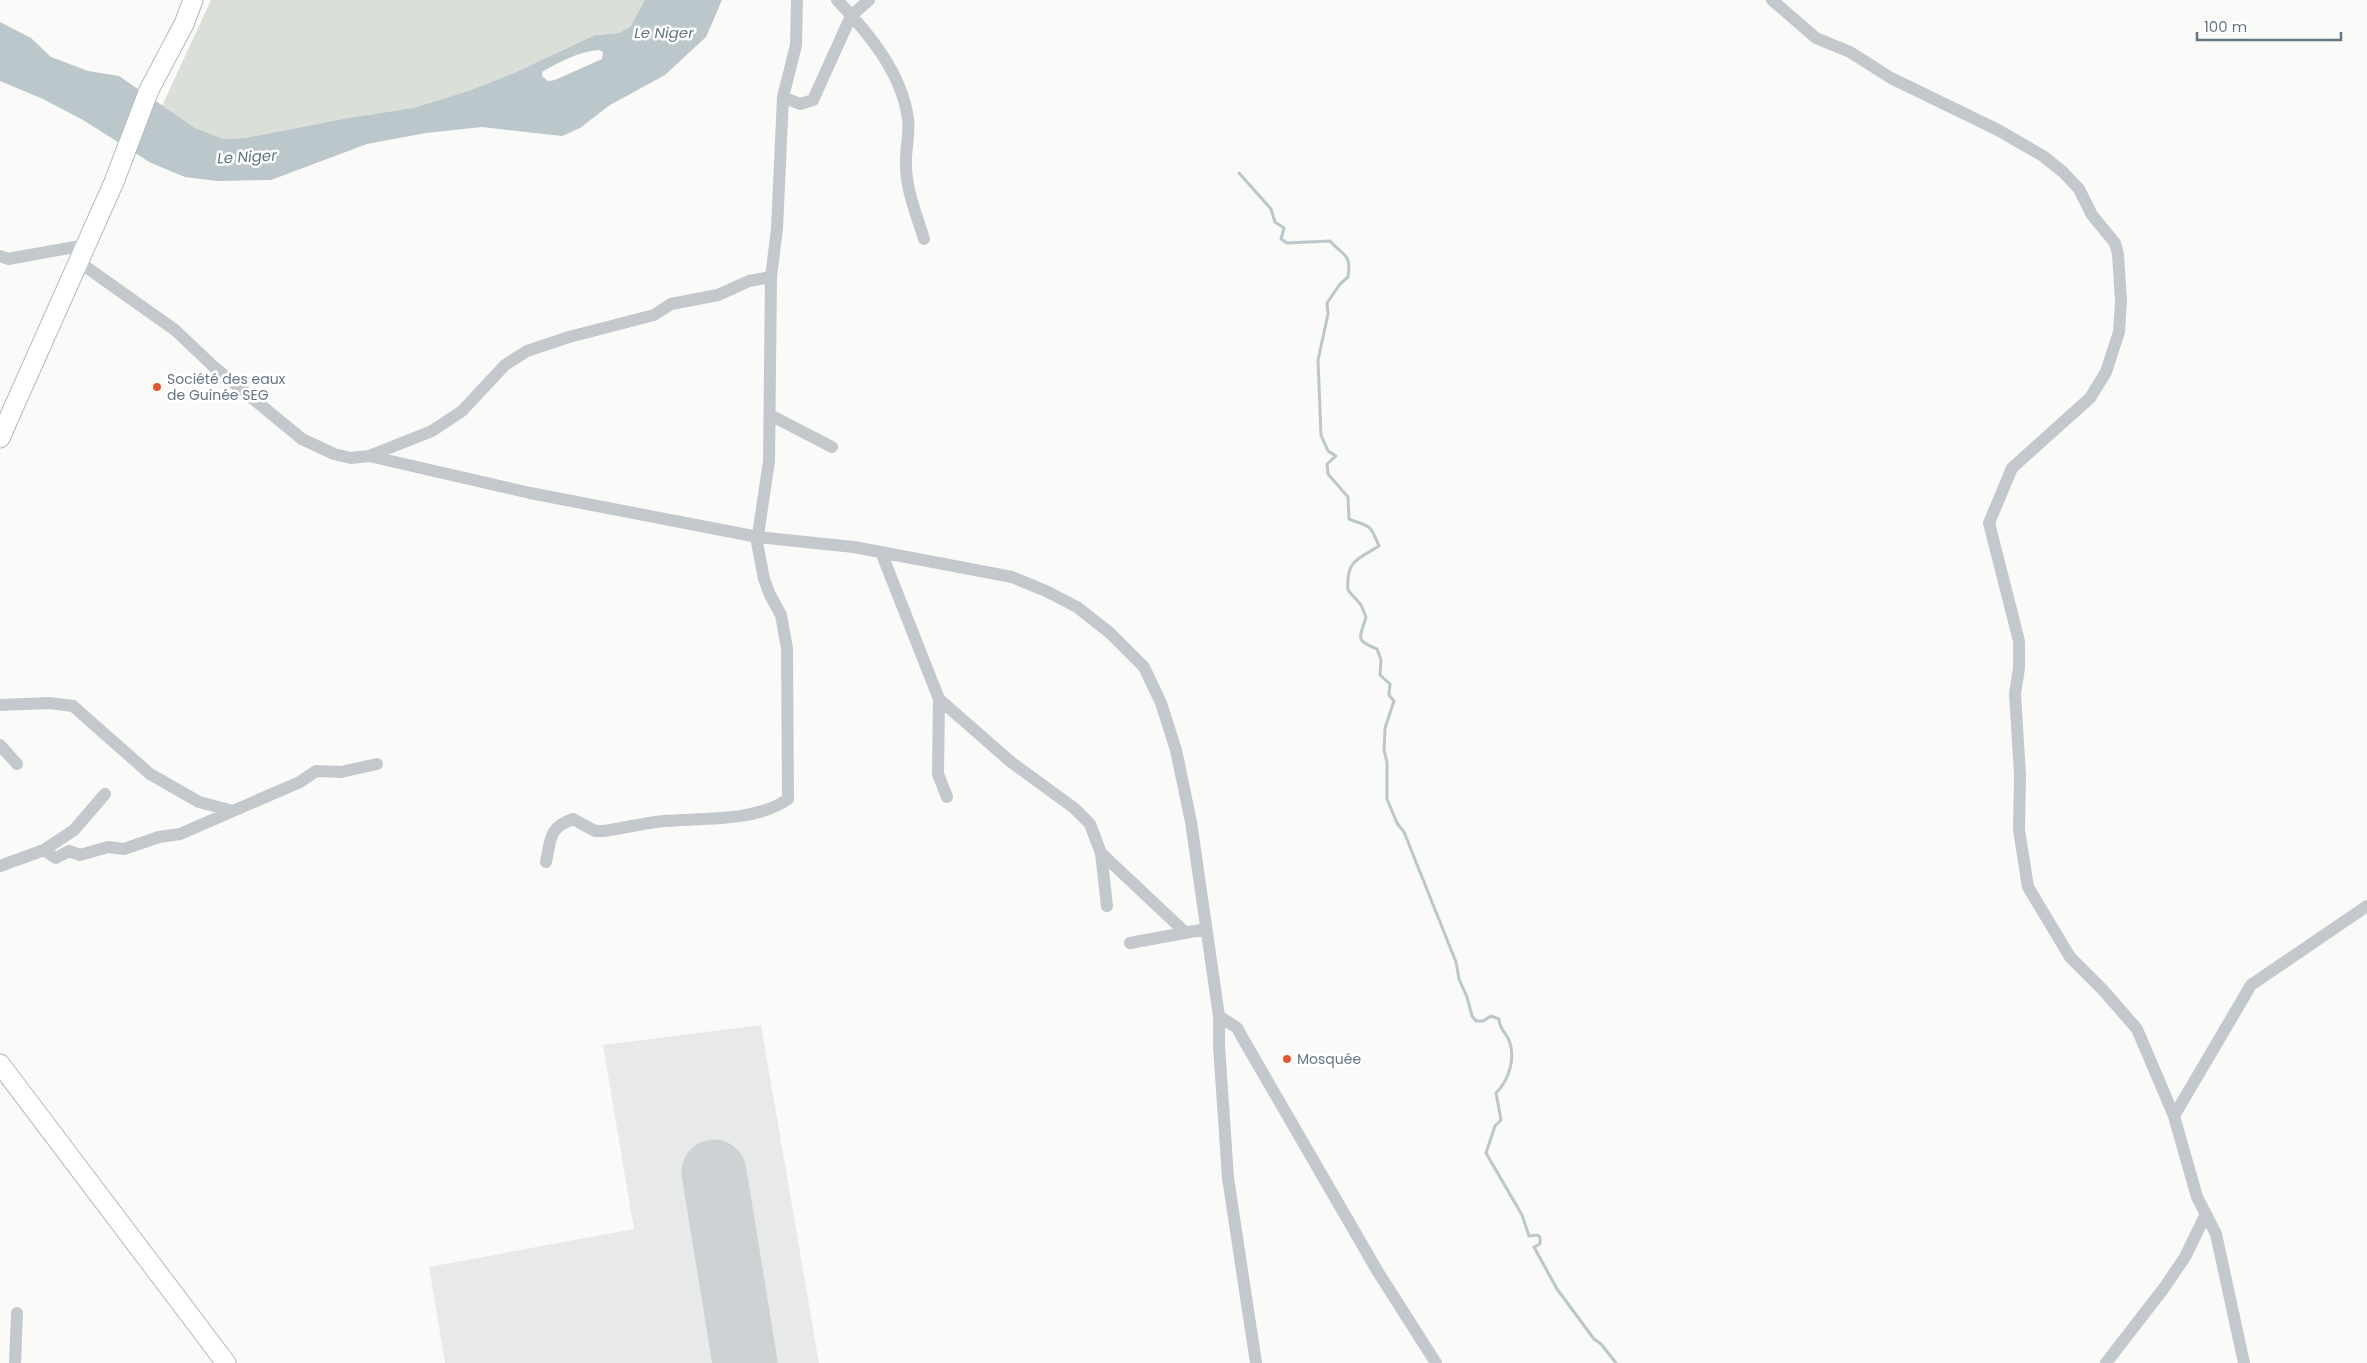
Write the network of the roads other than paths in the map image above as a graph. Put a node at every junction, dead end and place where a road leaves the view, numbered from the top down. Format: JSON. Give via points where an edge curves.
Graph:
{"nodes":[{"id":1,"x":193,"y":0,"type":"edge"},
{"id":2,"x":796,"y":0,"type":"edge"},
{"id":3,"x":836,"y":0,"type":"edge"},
{"id":4,"x":869,"y":0,"type":"edge"},
{"id":5,"x":1772,"y":0,"type":"edge"},
{"id":6,"x":851,"y":16,"type":"junction"},
{"id":7,"x":783,"y":97,"type":"junction"},
{"id":8,"x":924,"y":239,"type":"dead end"},
{"id":9,"x":83,"y":254,"type":"junction"},
{"id":10,"x":0,"y":256,"type":"edge"},
{"id":11,"x":771,"y":277,"type":"junction"},
{"id":12,"x":770,"y":415,"type":"junction"},
{"id":13,"x":0,"y":438,"type":"edge"},
{"id":14,"x":832,"y":447,"type":"dead end"},
{"id":15,"x":369,"y":456,"type":"junction"},
{"id":16,"x":758,"y":537,"type":"junction"},
{"id":17,"x":881,"y":552,"type":"junction"},
{"id":18,"x":939,"y":699,"type":"junction"},
{"id":19,"x":0,"y":705,"type":"edge"},
{"id":20,"x":0,"y":745,"type":"edge"},
{"id":21,"x":17,"y":764,"type":"dead end"},
{"id":22,"x":377,"y":764,"type":"dead end"},
{"id":23,"x":105,"y":794,"type":"dead end"},
{"id":24,"x":947,"y":797,"type":"dead end"},
{"id":25,"x":233,"y":811,"type":"junction"},
{"id":26,"x":44,"y":850,"type":"junction"},
{"id":27,"x":1101,"y":853,"type":"junction"},
{"id":28,"x":546,"y":862,"type":"dead end"},
{"id":29,"x":0,"y":866,"type":"edge"},
{"id":30,"x":1107,"y":906,"type":"dead end"},
{"id":31,"x":2367,"y":906,"type":"edge"},
{"id":32,"x":1206,"y":929,"type":"junction"},
{"id":33,"x":1186,"y":933,"type":"junction"},
{"id":34,"x":1130,"y":944,"type":"dead end"},
{"id":35,"x":1220,"y":1016,"type":"junction"},
{"id":36,"x":0,"y":1064,"type":"edge"},
{"id":37,"x":2174,"y":1116,"type":"junction"},
{"id":38,"x":2206,"y":1214,"type":"junction"},
{"id":39,"x":16,"y":1313,"type":"dead end"},
{"id":40,"x":16,"y":1363,"type":"edge"},
{"id":41,"x":226,"y":1363,"type":"edge"},
{"id":42,"x":1256,"y":1363,"type":"edge"},
{"id":43,"x":1436,"y":1363,"type":"edge"},
{"id":44,"x":2106,"y":1363,"type":"edge"},
{"id":45,"x":2244,"y":1363,"type":"edge"}],
"edges":[{"from":1,"to":9,"type":"highway","via":[[149,90]]},
{"from":2,"to":7,"type":"street","via":[[796,45]]},
{"from":3,"to":6,"type":"street"},
{"from":4,"to":6,"type":"street"},
{"from":5,"to":37,"type":"street","via":[[1816,38],[1850,52],[1891,78],[1998,130],[2042,156],[2079,189],[2092,215],[2115,243],[2121,301],[2119,332],[2106,372],[2090,398],[2012,468],[1989,523],[2019,641],[2015,694],[2020,775],[2019,830],[2028,887],[2070,957],[2136,1030]]},
{"from":6,"to":7,"type":"street","via":[[813,100],[800,104]]},
{"from":6,"to":8,"type":"street","via":[[864,29],[890,69],[903,97],[908,120],[906,166],[910,194]]},
{"from":7,"to":11,"type":"street","via":[[778,229]]},
{"from":9,"to":10,"type":"street","via":[[8,259]]},
{"from":9,"to":13,"type":"highway"},
{"from":9,"to":15,"type":"street","via":[[302,439],[334,454],[351,458]]},
{"from":11,"to":12,"type":"street"},
{"from":11,"to":15,"type":"street","via":[[718,295],[671,304],[654,315],[527,351],[505,365],[476,398],[432,431]]},
{"from":12,"to":14,"type":"street"},
{"from":12,"to":16,"type":"street","via":[[769,461]]},
{"from":15,"to":16,"type":"street","via":[[530,493]]},
{"from":16,"to":17,"type":"street"},
{"from":16,"to":28,"type":"street","via":[[764,579],[781,616],[787,648],[788,799],[782,804],[740,816],[663,821],[604,831],[594,831],[573,820],[557,827],[548,842]]},
{"from":17,"to":18,"type":"street"},
{"from":17,"to":32,"type":"street","via":[[1012,577],[1046,591],[1077,607],[1110,633],[1144,667],[1161,703],[1176,750],[1191,822]]},
{"from":18,"to":24,"type":"street","via":[[938,774]]},
{"from":18,"to":27,"type":"street","via":[[1011,762],[1074,808],[1090,824]]},
{"from":19,"to":25,"type":"street","via":[[48,703],[74,706],[150,774],[199,802]]},
{"from":20,"to":21,"type":"street"},
{"from":22,"to":25,"type":"street","via":[[341,772],[316,771],[300,782]]},
{"from":23,"to":26,"type":"street","via":[[74,830]]},
{"from":25,"to":26,"type":"street","via":[[180,834],[159,837],[124,849],[108,847],[80,855],[69,851],[56,858]]},
{"from":26,"to":29,"type":"street"},
{"from":27,"to":30,"type":"street"},
{"from":27,"to":33,"type":"street"},
{"from":31,"to":37,"type":"street","via":[[2251,985]]},
{"from":32,"to":33,"type":"street"},
{"from":32,"to":35,"type":"street"},
{"from":33,"to":34,"type":"street"},
{"from":35,"to":42,"type":"street","via":[[1228,1178]]},
{"from":35,"to":43,"type":"street","via":[[1237,1028],[1242,1036],[1378,1272]]},
{"from":36,"to":41,"type":"highway"},
{"from":37,"to":38,"type":"street","via":[[2197,1197]]},
{"from":38,"to":44,"type":"street","via":[[2164,1288]]},
{"from":38,"to":45,"type":"street","via":[[2216,1234]]},
{"from":39,"to":40,"type":"street"}]}
